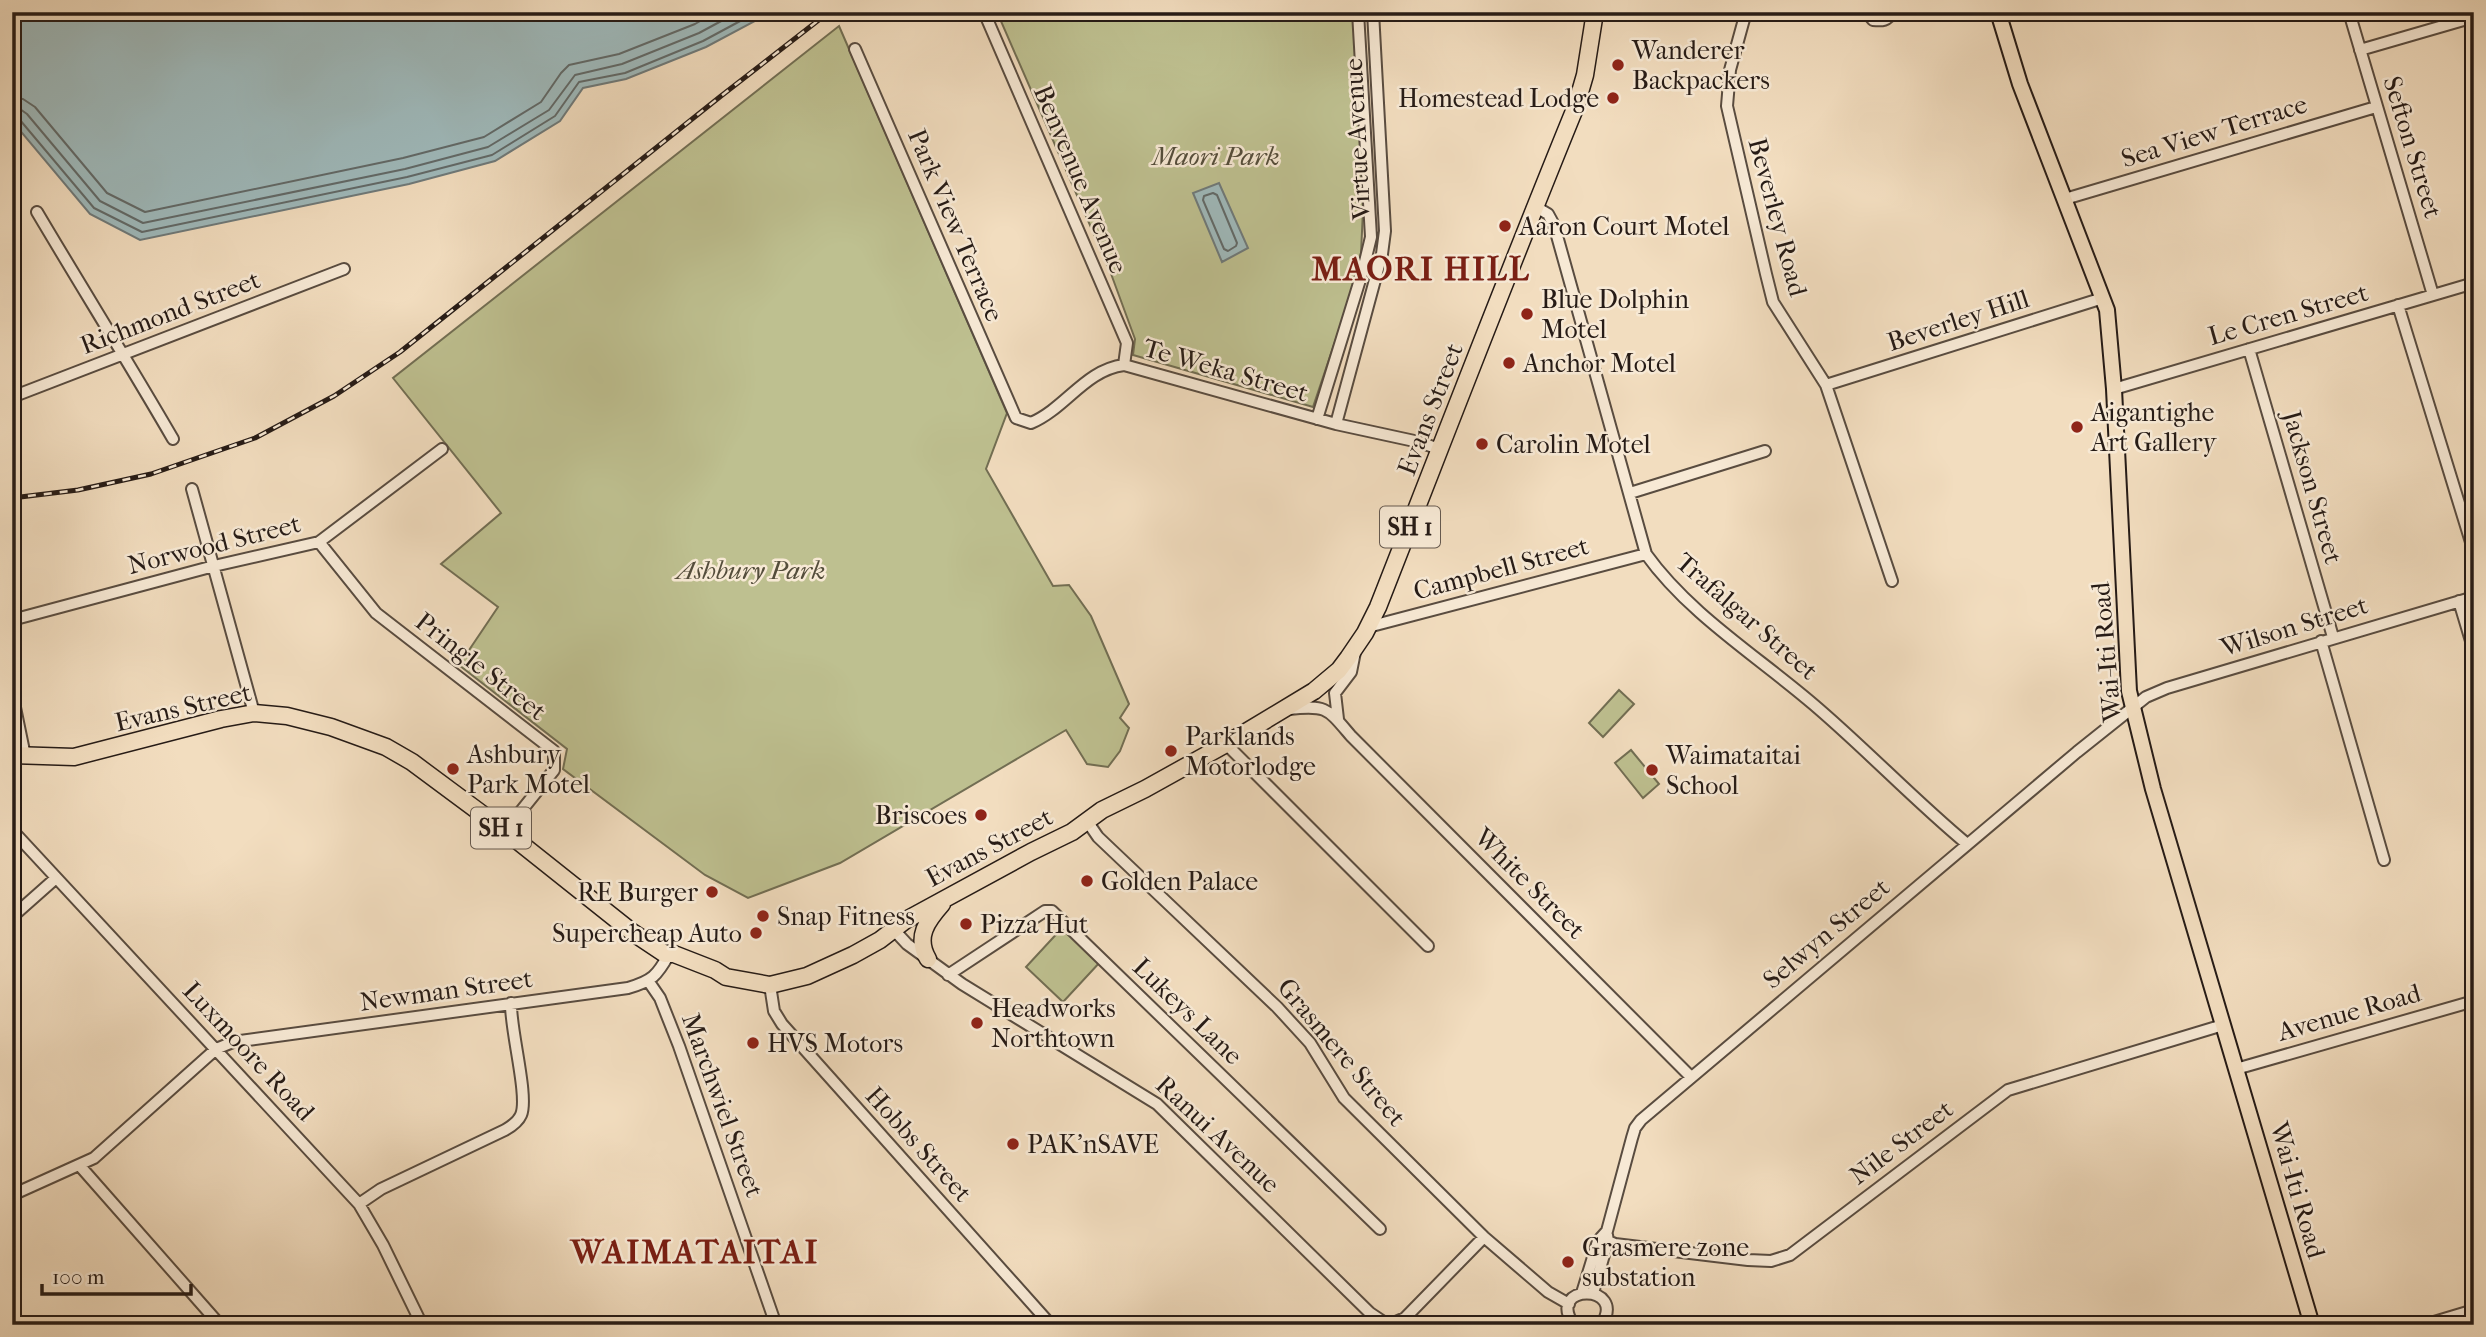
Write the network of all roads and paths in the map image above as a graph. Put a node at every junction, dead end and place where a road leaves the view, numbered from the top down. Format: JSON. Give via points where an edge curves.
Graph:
{"nodes":[{"id":1,"x":984,"y":12,"type":"edge"},
{"id":2,"x":1359,"y":12,"type":"edge"},
{"id":3,"x":1373,"y":12,"type":"edge"},
{"id":4,"x":1595,"y":12,"type":"edge"},
{"id":5,"x":1746,"y":12,"type":"edge"},
{"id":6,"x":1866,"y":12,"type":"edge"},
{"id":7,"x":1892,"y":12,"type":"edge"},
{"id":8,"x":1998,"y":12,"type":"edge"},
{"id":9,"x":2348,"y":12,"type":"edge"},
{"id":10,"x":2474,"y":17,"type":"edge"},
{"id":11,"x":855,"y":49,"type":"dead end"},
{"id":12,"x":2360,"y":50,"type":"junction"},
{"id":13,"x":2376,"y":107,"type":"junction"},
{"id":14,"x":2065,"y":199,"type":"junction"},
{"id":15,"x":1536,"y":207,"type":"junction"},
{"id":16,"x":37,"y":212,"type":"dead end"},
{"id":17,"x":344,"y":269,"type":"dead end"},
{"id":18,"x":2474,"y":283,"type":"edge"},
{"id":19,"x":2433,"y":295,"type":"junction"},
{"id":20,"x":2104,"y":298,"type":"junction"},
{"id":21,"x":2398,"y":305,"type":"junction"},
{"id":22,"x":2249,"y":349,"type":"junction"},
{"id":23,"x":125,"y":354,"type":"junction"},
{"id":24,"x":1124,"y":365,"type":"junction"},
{"id":25,"x":1826,"y":386,"type":"junction"},
{"id":26,"x":2114,"y":389,"type":"junction"},
{"id":27,"x":12,"y":397,"type":"edge"},
{"id":28,"x":1016,"y":418,"type":"joint"},
{"id":29,"x":1317,"y":419,"type":"junction"},
{"id":30,"x":1336,"y":425,"type":"junction"},
{"id":31,"x":173,"y":439,"type":"dead end"},
{"id":32,"x":442,"y":449,"type":"dead end"},
{"id":33,"x":1439,"y":449,"type":"junction"},
{"id":34,"x":1765,"y":451,"type":"dead end"},
{"id":35,"x":192,"y":489,"type":"dead end"},
{"id":36,"x":1630,"y":493,"type":"junction"},
{"id":37,"x":319,"y":542,"type":"junction"},
{"id":38,"x":2474,"y":552,"type":"edge"},
{"id":39,"x":1646,"y":554,"type":"junction"},
{"id":40,"x":214,"y":566,"type":"junction"},
{"id":41,"x":1892,"y":581,"type":"dead end"},
{"id":42,"x":2474,"y":597,"type":"edge"},
{"id":43,"x":2459,"y":601,"type":"junction"},
{"id":44,"x":12,"y":620,"type":"edge"},
{"id":45,"x":1368,"y":627,"type":"junction"},
{"id":46,"x":2333,"y":637,"type":"junction"},
{"id":47,"x":2321,"y":641,"type":"junction"},
{"id":48,"x":1357,"y":646,"type":"junction"},
{"id":49,"x":2474,"y":651,"type":"edge"},
{"id":50,"x":12,"y":693,"type":"edge"},
{"id":51,"x":1286,"y":709,"type":"junction"},
{"id":52,"x":2133,"y":709,"type":"junction"},
{"id":53,"x":254,"y":713,"type":"junction"},
{"id":54,"x":1338,"y":719,"type":"junction"},
{"id":55,"x":1226,"y":744,"type":"junction"},
{"id":56,"x":19,"y":756,"type":"edge"},
{"id":57,"x":1087,"y":821,"type":"junction"},
{"id":58,"x":12,"y":830,"type":"edge"},
{"id":59,"x":505,"y":831,"type":"junction"},
{"id":60,"x":1968,"y":844,"type":"junction"},
{"id":61,"x":2384,"y":860,"type":"dead end"},
{"id":62,"x":56,"y":878,"type":"junction"},
{"id":63,"x":946,"y":900,"type":"junction"},
{"id":64,"x":12,"y":917,"type":"edge"},
{"id":65,"x":894,"y":930,"type":"junction"},
{"id":66,"x":1428,"y":946,"type":"dead end"},
{"id":67,"x":669,"y":954,"type":"junction"},
{"id":68,"x":928,"y":959,"type":"junction"},
{"id":69,"x":948,"y":975,"type":"junction"},
{"id":70,"x":649,"y":982,"type":"junction"},
{"id":71,"x":770,"y":985,"type":"junction"},
{"id":72,"x":2474,"y":1001,"type":"edge"},
{"id":73,"x":511,"y":1003,"type":"junction"},
{"id":74,"x":2223,"y":1025,"type":"junction"},
{"id":75,"x":216,"y":1049,"type":"junction"},
{"id":76,"x":2236,"y":1069,"type":"junction"},
{"id":77,"x":1691,"y":1077,"type":"junction"},
{"id":78,"x":80,"y":1166,"type":"junction"},
{"id":79,"x":12,"y":1195,"type":"edge"},
{"id":80,"x":359,"y":1204,"type":"junction"},
{"id":81,"x":1380,"y":1229,"type":"dead end"},
{"id":82,"x":1607,"y":1236,"type":"junction"},
{"id":83,"x":1484,"y":1237,"type":"junction"},
{"id":84,"x":1587,"y":1293,"type":"junction"},
{"id":85,"x":1569,"y":1304,"type":"junction"},
{"id":86,"x":2474,"y":1310,"type":"edge"},
{"id":87,"x":220,"y":1325,"type":"edge"},
{"id":88,"x":422,"y":1325,"type":"edge"},
{"id":89,"x":776,"y":1325,"type":"edge"},
{"id":90,"x":1051,"y":1325,"type":"edge"},
{"id":91,"x":1388,"y":1325,"type":"edge"},
{"id":92,"x":1574,"y":1325,"type":"edge"},
{"id":93,"x":1601,"y":1325,"type":"edge"},
{"id":94,"x":2312,"y":1325,"type":"edge"},
{"id":95,"x":2424,"y":1325,"type":"edge"}],
"edges":[{"from":1,"to":24,"type":"street","name":"Benvenue Avenue","via":[[1127,343]]},
{"from":2,"to":29,"type":"street","name":"Virtue Avenue","via":[[1370,237]]},
{"from":3,"to":30,"type":"street","name":"Virtue Avenue","via":[[1385,231]]},
{"from":4,"to":15,"type":"highway","name":"Evans Street","number":"SH 1","via":[[1581,90]]},
{"from":5,"to":25,"type":"street","name":"Beverley Road","via":[[1730,70],[1727,106],[1742,177],[1773,302]]},
{"from":6,"to":7,"type":"street","via":[[1880,21]]},
{"from":8,"to":14,"type":"main road","name":"Wai-Iti Road","via":[[2020,84]]},
{"from":9,"to":12,"type":"street","name":"Sefton Street"},
{"from":10,"to":12,"type":"street"},
{"from":11,"to":28,"type":"street","name":"Park View Terrace"},
{"from":12,"to":13,"type":"street","name":"Sefton Street"},
{"from":13,"to":14,"type":"street","name":"Sea View Terrace"},
{"from":13,"to":19,"type":"street","name":"Sefton Street"},
{"from":14,"to":20,"type":"main road","name":"Wai-Iti Road"},
{"from":15,"to":33,"type":"highway","name":"Evans Street","number":"SH 1"},
{"from":15,"to":36,"type":"street","name":"Trafalgar Street","via":[[1548,214],[1554,225]]},
{"from":16,"to":23,"type":"street"},
{"from":17,"to":23,"type":"street","name":"Richmond Street"},
{"from":18,"to":19,"type":"street","name":"Le Cren Street"},
{"from":19,"to":21,"type":"street","name":"Le Cren Street"},
{"from":20,"to":25,"type":"street","name":"Beverley Hill"},
{"from":20,"to":26,"type":"main road","name":"Wai-Iti Road"},
{"from":21,"to":22,"type":"street","name":"Le Cren Street"},
{"from":21,"to":38,"type":"street"},
{"from":22,"to":26,"type":"street","name":"Le Cren Street"},
{"from":22,"to":46,"type":"street","name":"Jackson Street"},
{"from":23,"to":27,"type":"street","name":"Richmond Street"},
{"from":23,"to":31,"type":"street"},
{"from":24,"to":28,"type":"street","name":"Te Weka Street","via":[[1090,378],[1046,417],[1031,423]]},
{"from":24,"to":29,"type":"street","name":"Te Weka Street"},
{"from":25,"to":41,"type":"street","name":"Beverley Road"},
{"from":26,"to":52,"type":"main road","name":"Wai-Iti Road","via":[[2128,684]]},
{"from":29,"to":30,"type":"street","name":"Te Weka Street"},
{"from":30,"to":33,"type":"street","name":"Te Weka Street"},
{"from":32,"to":37,"type":"street","name":"Norwood Street"},
{"from":33,"to":45,"type":"highway","name":"Evans Street","number":"SH 1"},
{"from":34,"to":36,"type":"street"},
{"from":35,"to":40,"type":"street"},
{"from":36,"to":39,"type":"street","name":"Trafalgar Street"},
{"from":37,"to":40,"type":"street","name":"Norwood Street"},
{"from":37,"to":59,"type":"street","name":"Pringle Street","via":[[376,613],[554,751],[554,770]]},
{"from":39,"to":45,"type":"street","name":"Campbell Street"},
{"from":39,"to":60,"type":"street","name":"Trafalgar Street","via":[[1716,625],[1814,704]]},
{"from":40,"to":44,"type":"street","name":"Norwood Street"},
{"from":40,"to":53,"type":"street"},
{"from":42,"to":43,"type":"street","name":"Wilson Street"},
{"from":43,"to":46,"type":"street","name":"Wilson Street"},
{"from":43,"to":49,"type":"street"},
{"from":45,"to":48,"type":"highway","name":"Evans Street","number":"SH 1"},
{"from":46,"to":47,"type":"street","name":"Wilson Street"},
{"from":47,"to":52,"type":"street","name":"Wilson Street","via":[[2158,691]]},
{"from":47,"to":61,"type":"street"},
{"from":48,"to":51,"type":"highway","name":"Evans Street","number":"SH 1","via":[[1327,681]]},
{"from":48,"to":54,"type":"street","via":[[1351,672],[1335,693]]},
{"from":50,"to":56,"type":"street"},
{"from":51,"to":54,"type":"street","name":"White Street","via":[[1314,706]]},
{"from":51,"to":55,"type":"highway","name":"Evans Street","number":"SH 1"},
{"from":52,"to":60,"type":"street","name":"Selwyn Street"},
{"from":52,"to":74,"type":"main road","name":"Wai-Iti Road"},
{"from":53,"to":56,"type":"highway","name":"Evans Street","number":"SH 1","via":[[74,757]]},
{"from":53,"to":59,"type":"highway","name":"Evans Street","number":"SH 1","via":[[299,718],[386,747]]},
{"from":54,"to":77,"type":"street","name":"White Street"},
{"from":55,"to":57,"type":"highway","name":"Evans Street","number":"SH 1"},
{"from":55,"to":66,"type":"street"},
{"from":57,"to":63,"type":"highway","name":"Evans Street","number":"SH 1"},
{"from":57,"to":83,"type":"street","name":"Grasmere Street","via":[[1098,837],[1277,1007],[1310,1043],[1344,1098]]},
{"from":58,"to":62,"type":"street","name":"Luxmoore Road"},
{"from":59,"to":67,"type":"highway","name":"Evans Street","number":"SH 1","via":[[632,932]]},
{"from":60,"to":77,"type":"street","name":"Selwyn Street"},
{"from":62,"to":64,"type":"street"},
{"from":62,"to":75,"type":"street","name":"Luxmoore Road"},
{"from":63,"to":65,"type":"highway","name":"Evans Street","number":"SH 1"},
{"from":63,"to":68,"type":"highway","via":[[922,934]]},
{"from":65,"to":68,"type":"street","name":"Ranui Avenue"},
{"from":65,"to":71,"type":"highway","name":"Evans Street","number":"SH 1","via":[[817,972]]},
{"from":67,"to":70,"type":"street"},
{"from":67,"to":71,"type":"highway","name":"Evans Street","number":"SH 1","via":[[726,977]]},
{"from":68,"to":69,"type":"street","name":"Ranui Avenue"},
{"from":69,"to":81,"type":"street","name":"Lukeys Lane","via":[[1045,911],[1052,911]]},
{"from":69,"to":91,"type":"street","name":"Ranui Avenue","via":[[1157,1104],[1370,1313]]},
{"from":70,"to":73,"type":"street","name":"Newman Street"},
{"from":70,"to":89,"type":"street","name":"Marchwiel Street","via":[[678,1046]]},
{"from":71,"to":90,"type":"street","name":"Hobbs Street","via":[[774,1011],[782,1024]]},
{"from":72,"to":76,"type":"street","name":"Avenue Road"},
{"from":73,"to":75,"type":"street","name":"Newman Street","via":[[233,1042]]},
{"from":73,"to":80,"type":"street","via":[[524,1101],[521,1117],[505,1130]]},
{"from":74,"to":76,"type":"main road","name":"Wai-Iti Road"},
{"from":74,"to":82,"type":"street","name":"Nile Street","via":[[2008,1090],[1790,1255],[1771,1261],[1748,1260],[1615,1244]]},
{"from":75,"to":78,"type":"street","via":[[103,1151]]},
{"from":75,"to":80,"type":"street","name":"Luxmoore Road"},
{"from":76,"to":94,"type":"main road","name":"Wai-Iti Road"},
{"from":77,"to":82,"type":"street","name":"Selwyn Street","via":[[1635,1128]]},
{"from":78,"to":79,"type":"street"},
{"from":78,"to":87,"type":"street"},
{"from":80,"to":88,"type":"street","name":"Luxmoore Road"},
{"from":82,"to":84,"type":"street","name":"Selwyn Street"},
{"from":83,"to":85,"type":"street","name":"Grasmere Street","via":[[1548,1292]]},
{"from":83,"to":91,"type":"street","via":[[1405,1318]]},
{"from":84,"to":85,"type":"street"},
{"from":84,"to":93,"type":"street","via":[[1606,1307]]},
{"from":85,"to":92,"type":"street"},
{"from":86,"to":95,"type":"street"}]}
